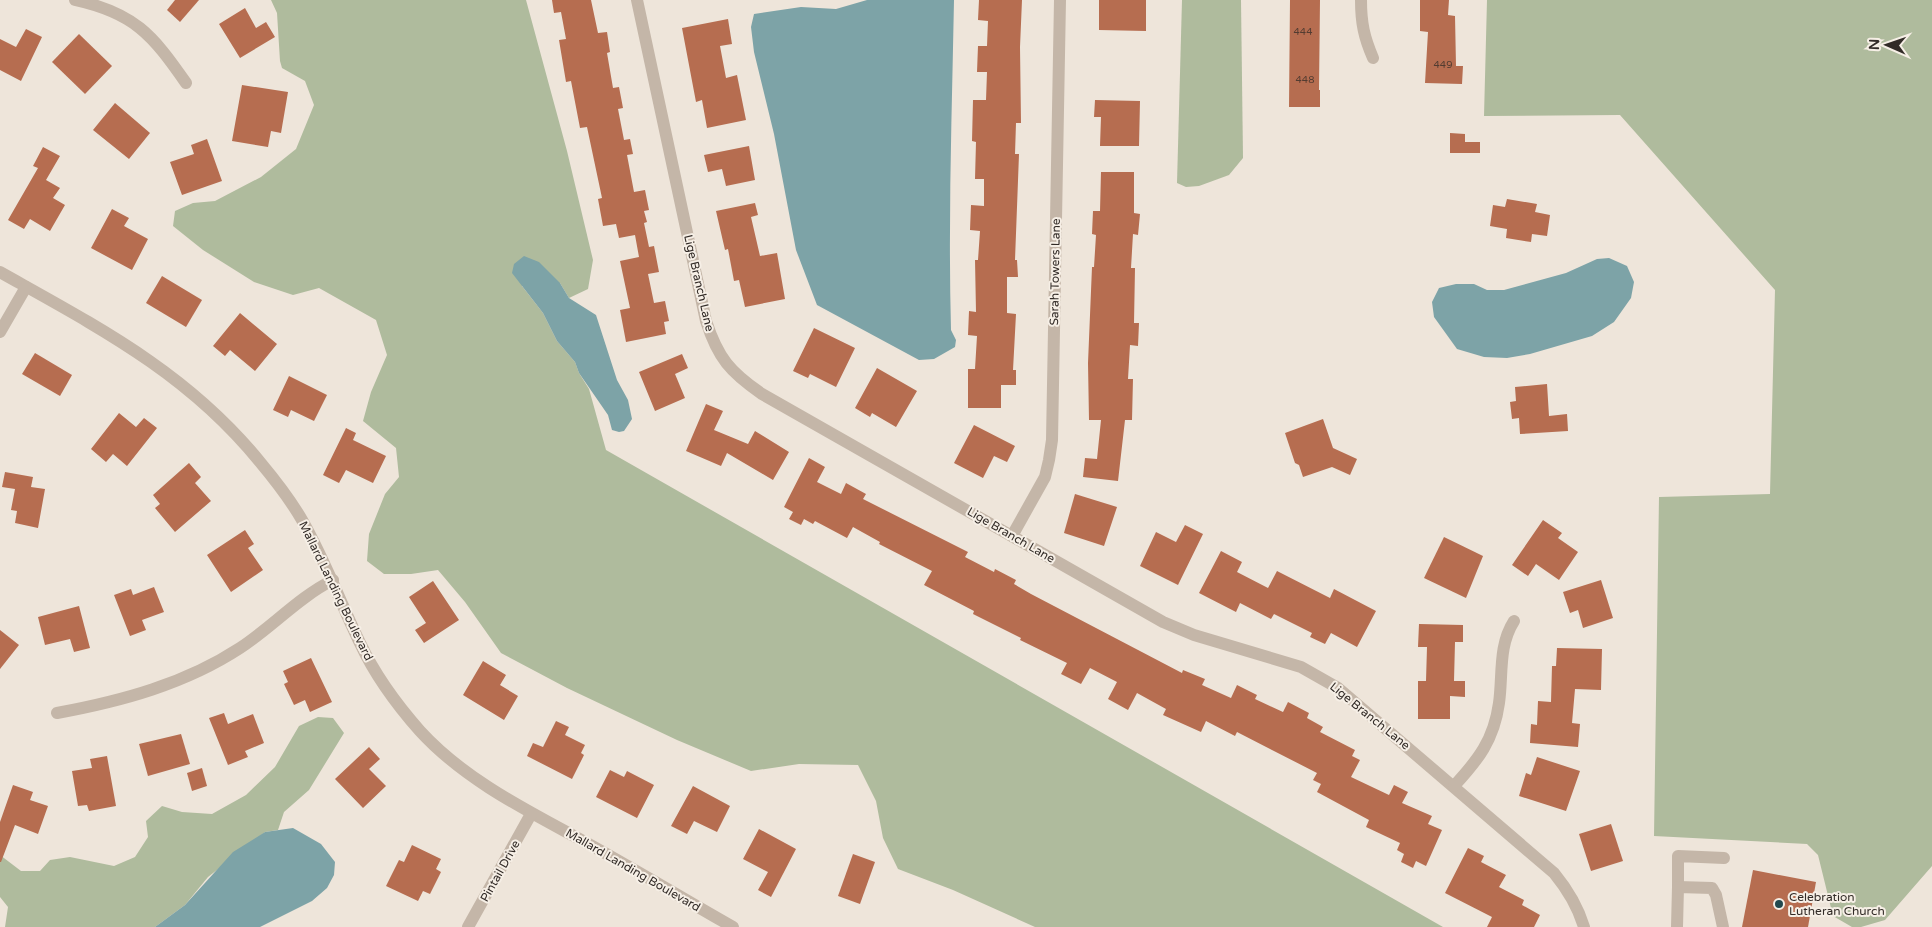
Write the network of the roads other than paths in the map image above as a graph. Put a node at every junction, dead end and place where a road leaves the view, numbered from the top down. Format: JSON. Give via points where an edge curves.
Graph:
{"nodes":[{"id":1,"x":74,"y":0,"type":"edge"},
{"id":2,"x":638,"y":0,"type":"edge"},
{"id":3,"x":1060,"y":0,"type":"edge"},
{"id":4,"x":1361,"y":0,"type":"edge"},
{"id":5,"x":1373,"y":58,"type":"dead end"},
{"id":6,"x":186,"y":83,"type":"dead end"},
{"id":7,"x":0,"y":272,"type":"edge"},
{"id":8,"x":26,"y":287,"type":"junction"},
{"id":9,"x":0,"y":332,"type":"edge"},
{"id":10,"x":1012,"y":536,"type":"junction"},
{"id":11,"x":333,"y":580,"type":"junction"},
{"id":12,"x":1514,"y":622,"type":"dead end"},
{"id":13,"x":57,"y":713,"type":"dead end"},
{"id":14,"x":1454,"y":786,"type":"junction"},
{"id":15,"x":531,"y":814,"type":"junction"},
{"id":16,"x":1724,"y":858,"type":"dead end"},
{"id":17,"x":1678,"y":887,"type":"junction"},
{"id":18,"x":468,"y":927,"type":"edge"},
{"id":19,"x":733,"y":927,"type":"edge"},
{"id":20,"x":1584,"y":927,"type":"edge"},
{"id":21,"x":1677,"y":927,"type":"edge"},
{"id":22,"x":1723,"y":927,"type":"edge"}],
"edges":[{"from":1,"to":6,"type":"street","via":[[94,4],[135,23],[164,51]]},
{"from":2,"to":10,"type":"street","name":"Lige Branch Lane","via":[[706,320],[719,353],[729,368],[762,394]]},
{"from":3,"to":10,"type":"street","name":"Sarah Towers Lane","via":[[1052,440],[1044,477]]},
{"from":4,"to":5,"type":"street","via":[[1363,31]]},
{"from":7,"to":8,"type":"street","name":"Mallard Landing Boulevard"},
{"from":8,"to":9,"type":"street"},
{"from":8,"to":11,"type":"street","name":"Mallard Landing Boulevard","via":[[160,367],[221,418],[277,482],[300,517]]},
{"from":10,"to":14,"type":"street","name":"Lige Branch Lane","via":[[1164,622],[1314,673],[1351,698]]},
{"from":11,"to":13,"type":"street","via":[[307,596],[264,632],[200,671],[142,693]]},
{"from":11,"to":15,"type":"street","name":"Mallard Landing Boulevard","via":[[374,670],[420,730],[463,770]]},
{"from":12,"to":14,"type":"street","via":[[1503,644],[1499,702],[1493,732],[1475,764]]},
{"from":14,"to":20,"type":"street","name":"Lige Branch Lane","via":[[1554,873],[1576,906]]},
{"from":15,"to":18,"type":"street","name":"Pintail Drive"},
{"from":15,"to":19,"type":"street","name":"Mallard Landing Boulevard"},
{"from":16,"to":17,"type":"street","via":[[1678,856]]},
{"from":17,"to":21,"type":"street"},
{"from":17,"to":22,"type":"street","via":[[1712,888]]}]}
